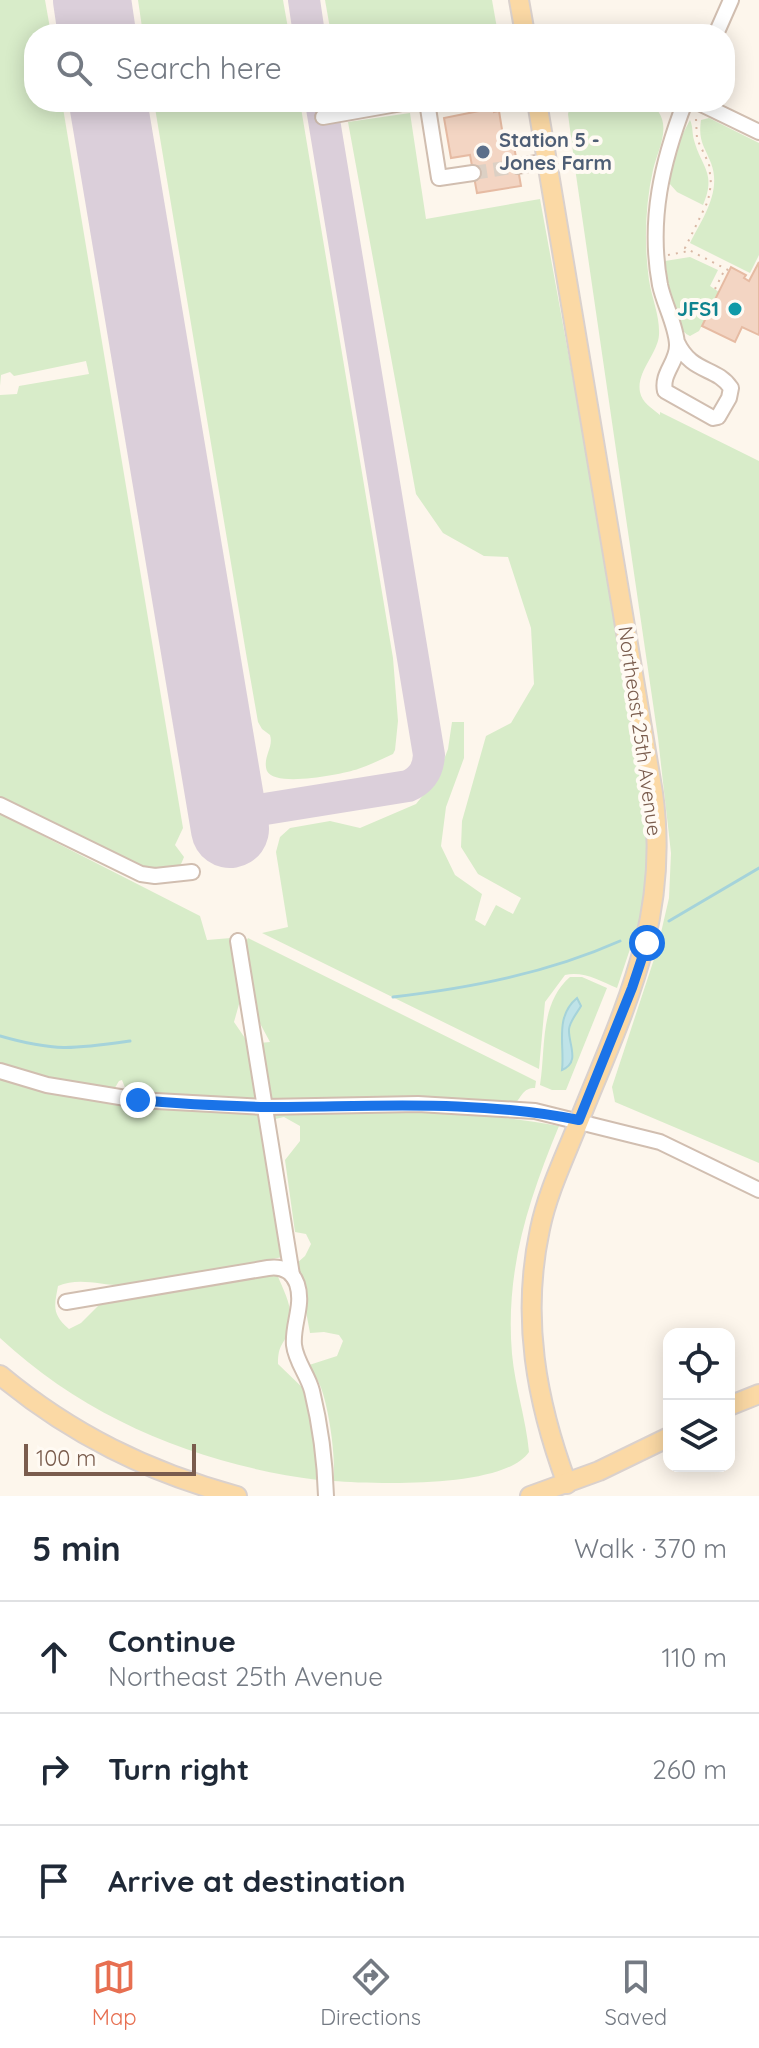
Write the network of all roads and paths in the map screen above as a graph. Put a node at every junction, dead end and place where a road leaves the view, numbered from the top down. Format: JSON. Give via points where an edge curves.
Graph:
{"nodes":[{"id":1,"x":519,"y":0,"type":"edge"},
{"id":2,"x":731,"y":0,"type":"edge"},
{"id":3,"x":523,"y":24,"type":"edge"},
{"id":4,"x":720,"y":24,"type":"edge"},
{"id":5,"x":351,"y":112,"type":"edge"},
{"id":6,"x":429,"y":112,"type":"edge"},
{"id":7,"x":539,"y":112,"type":"edge"},
{"id":8,"x":681,"y":112,"type":"edge"},
{"id":9,"x":718,"y":112,"type":"edge"},
{"id":10,"x":323,"y":117,"type":"dead end"},
{"id":11,"x":696,"y":119,"type":"dead end"},
{"id":12,"x":759,"y":132,"type":"edge"},
{"id":13,"x":547,"y":161,"type":"junction"},
{"id":14,"x":518,"y":166,"type":"tunnel mouth"},
{"id":15,"x":473,"y":173,"type":"tunnel mouth"},
{"id":16,"x":690,"y":250,"type":"junction"},
{"id":17,"x":656,"y":256,"type":"junction"},
{"id":18,"x":725,"y":268,"type":"junction"},
{"id":19,"x":730,"y":271,"type":"dead end"},
{"id":20,"x":718,"y":283,"type":"junction"},
{"id":21,"x":722,"y":285,"type":"dead end"},
{"id":22,"x":715,"y":289,"type":"dead end"},
{"id":23,"x":677,"y":342,"type":"junction"},
{"id":24,"x":0,"y":805,"type":"edge"},
{"id":25,"x":192,"y":872,"type":"dead end"},
{"id":26,"x":238,"y":941,"type":"dead end"},
{"id":27,"x":0,"y":1071,"type":"edge"},
{"id":28,"x":265,"y":1107,"type":"junction"},
{"id":29,"x":579,"y":1120,"type":"junction"},
{"id":30,"x":759,"y":1190,"type":"edge"},
{"id":31,"x":292,"y":1275,"type":"junction"},
{"id":32,"x":66,"y":1302,"type":"dead end"},
{"id":33,"x":0,"y":1375,"type":"edge"},
{"id":34,"x":759,"y":1394,"type":"edge"},
{"id":35,"x":735,"y":1404,"type":"edge"},
{"id":36,"x":663,"y":1440,"type":"edge"},
{"id":37,"x":567,"y":1484,"type":"junction"},
{"id":38,"x":237,"y":1496,"type":"edge"},
{"id":39,"x":326,"y":1496,"type":"edge"},
{"id":40,"x":530,"y":1496,"type":"edge"}],
"edges":[{"from":1,"to":3,"type":"main road"},
{"from":2,"to":4,"type":"street"},
{"from":5,"to":10,"type":"street"},
{"from":6,"to":15,"type":"street","via":[[439,178]]},
{"from":7,"to":13,"type":"main road","name":"Northeast 25th Avenue"},
{"from":8,"to":17,"type":"street","via":[[658,189]]},
{"from":9,"to":12,"type":"street"},
{"from":11,"to":16,"type":"path","via":[[711,184],[685,248]]},
{"from":13,"to":14,"type":"street"},
{"from":13,"to":29,"type":"main road","name":"Northeast 25th Avenue","via":[[657,826],[647,943]]},
{"from":16,"to":17,"type":"path"},
{"from":16,"to":18,"type":"path"},
{"from":17,"to":23,"type":"street"},
{"from":18,"to":19,"type":"path"},
{"from":18,"to":20,"type":"path"},
{"from":20,"to":21,"type":"path"},
{"from":20,"to":22,"type":"path"},
{"from":23,"to":23,"type":"street","via":[[665,391],[718,417],[731,388],[691,362]]},
{"from":24,"to":25,"type":"street","via":[[141,874]]},
{"from":26,"to":28,"type":"street"},
{"from":27,"to":28,"type":"street","via":[[47,1085],[138,1100]]},
{"from":28,"to":29,"type":"street","via":[[418,1104],[505,1108]]},
{"from":28,"to":31,"type":"street"},
{"from":29,"to":30,"type":"street","via":[[660,1142]]},
{"from":29,"to":37,"type":"main road","name":"Northeast 25th Avenue","via":[[541,1225],[532,1295],[539,1393]]},
{"from":31,"to":32,"type":"street","via":[[268,1268]]},
{"from":31,"to":39,"type":"street","via":[[299,1313],[294,1343],[312,1389]]},
{"from":33,"to":38,"type":"main road","via":[[46,1412],[122,1455],[177,1479]]},
{"from":34,"to":35,"type":"main road"},
{"from":36,"to":37,"type":"main road"},
{"from":37,"to":40,"type":"main road"}]}
